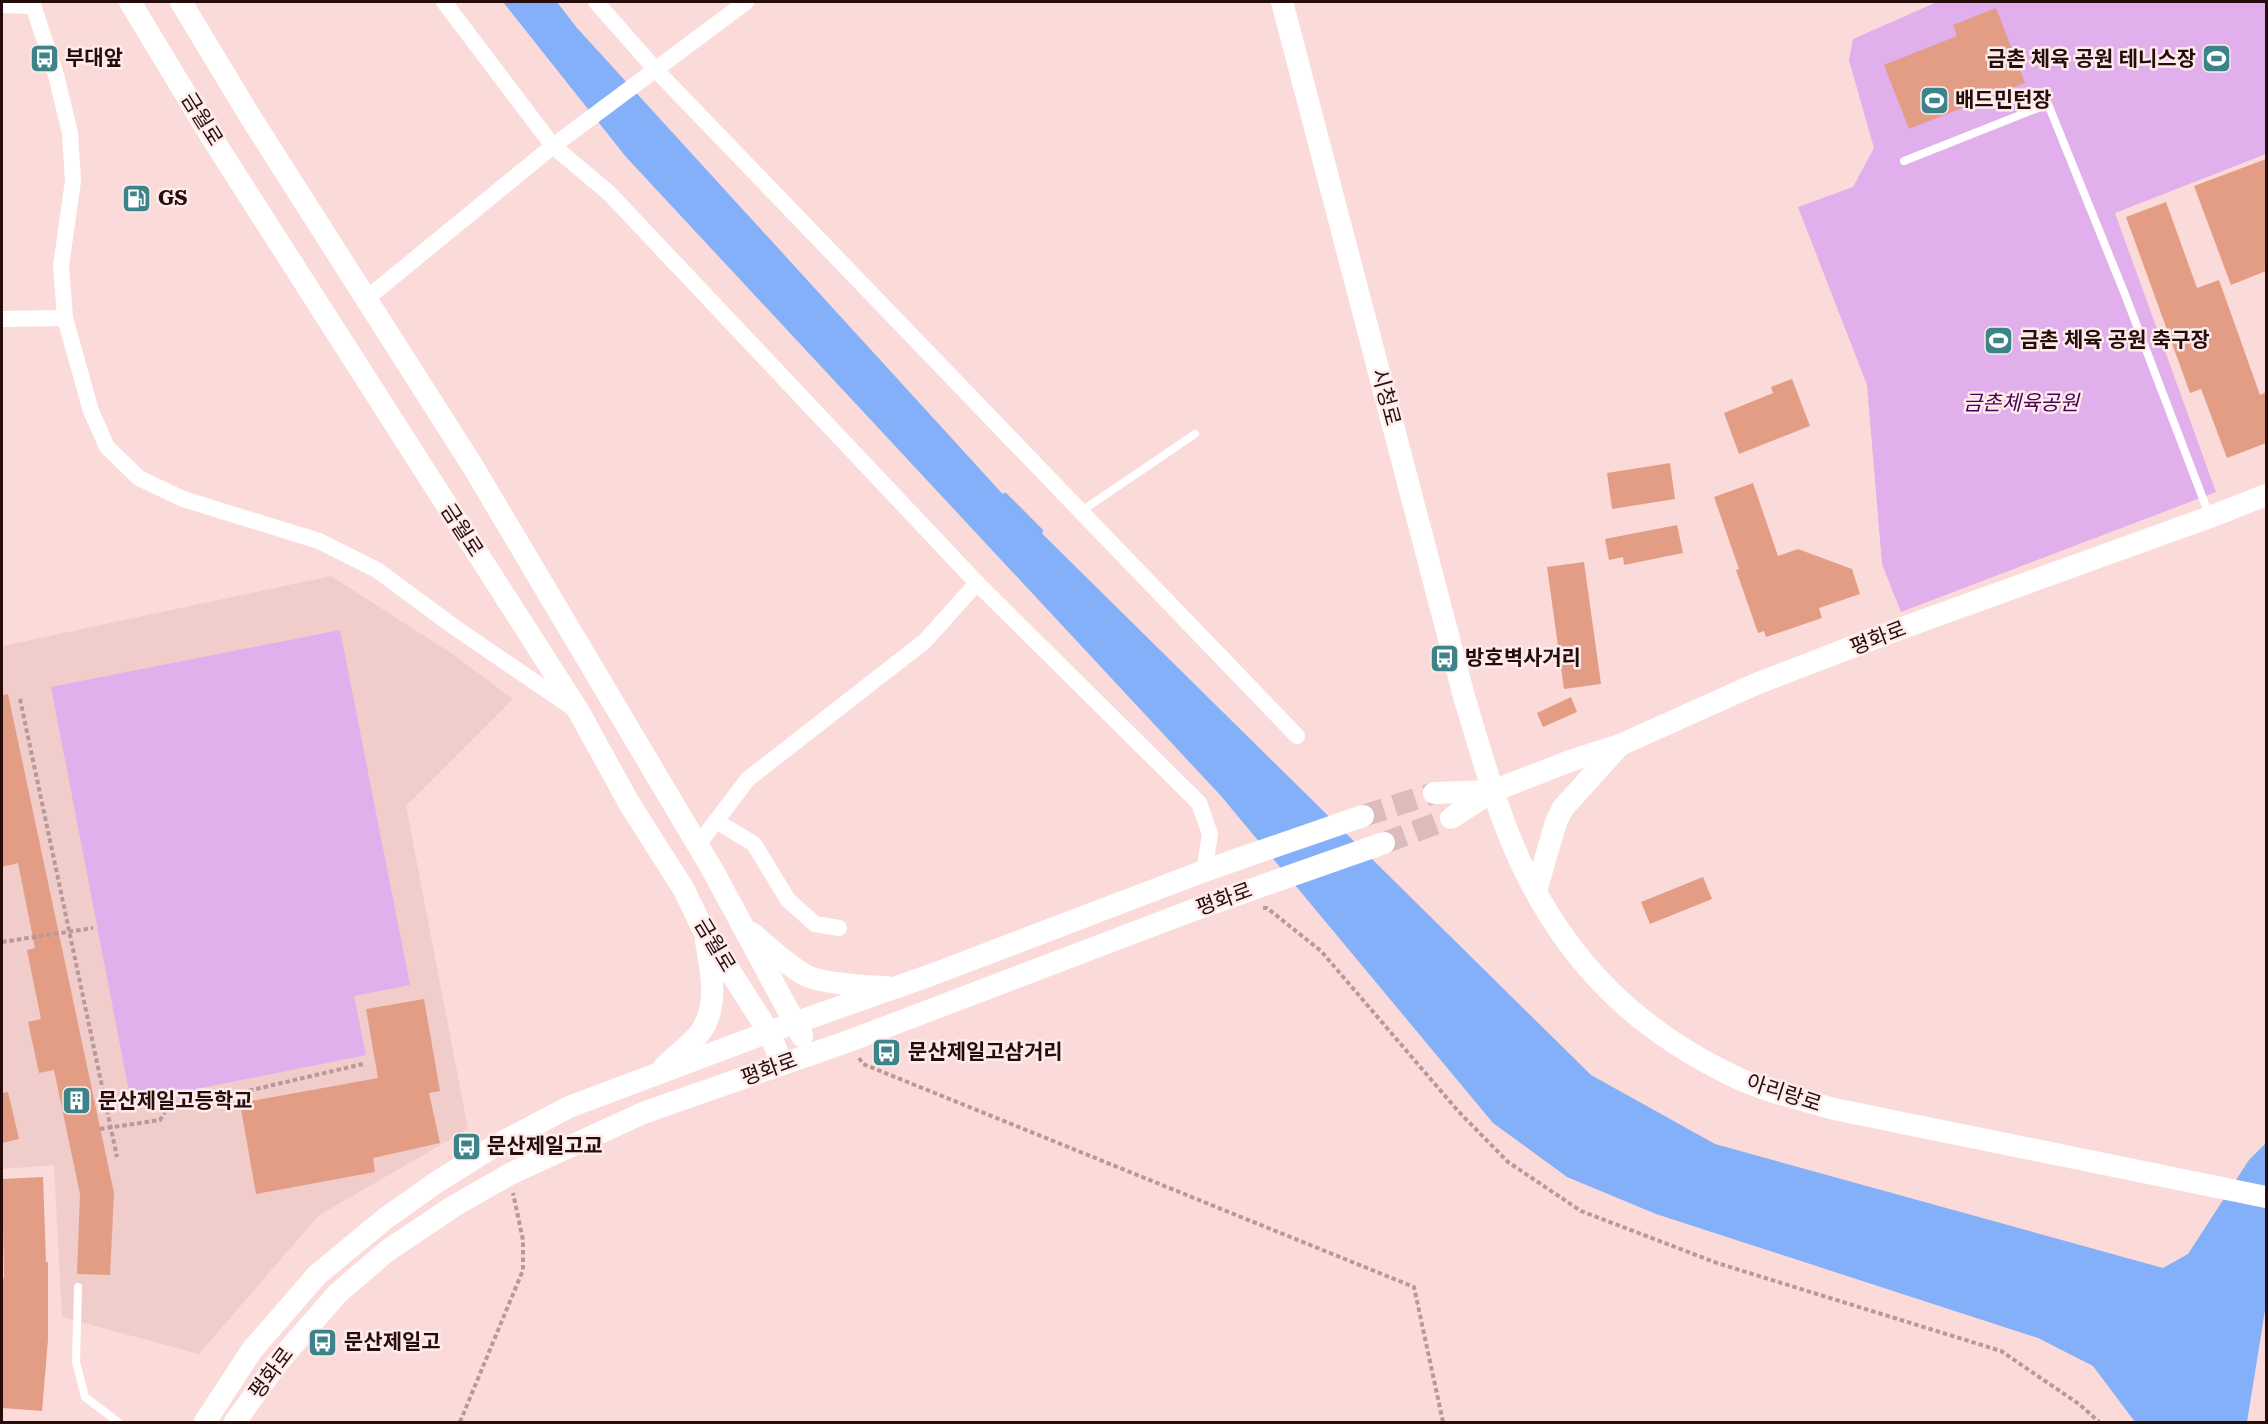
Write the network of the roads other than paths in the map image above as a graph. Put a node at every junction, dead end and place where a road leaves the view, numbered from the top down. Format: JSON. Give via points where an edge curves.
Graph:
{"nodes":[{"id":1,"x":130,"y":2,"type":"edge"},
{"id":2,"x":180,"y":2,"type":"edge"},
{"id":3,"x":444,"y":2,"type":"edge"},
{"id":4,"x":596,"y":2,"type":"edge"},
{"id":5,"x":746,"y":2,"type":"edge"},
{"id":6,"x":1282,"y":2,"type":"edge"},
{"id":7,"x":32,"y":4,"type":"edge"},
{"id":8,"x":2,"y":5,"type":"edge"},
{"id":9,"x":651,"y":73,"type":"junction"},
{"id":10,"x":558,"y":142,"type":"junction"},
{"id":11,"x":1904,"y":161,"type":"dead end"},
{"id":12,"x":366,"y":299,"type":"junction"},
{"id":13,"x":65,"y":318,"type":"junction"},
{"id":14,"x":2,"y":319,"type":"edge"},
{"id":15,"x":1196,"y":434,"type":"dead end"},
{"id":16,"x":2266,"y":495,"type":"edge"},
{"id":17,"x":1080,"y":512,"type":"junction"},
{"id":18,"x":2210,"y":518,"type":"junction"},
{"id":19,"x":977,"y":583,"type":"junction"},
{"id":20,"x":579,"y":711,"type":"junction"},
{"id":21,"x":1297,"y":736,"type":"dead end"},
{"id":22,"x":1620,"y":745,"type":"junction"},
{"id":23,"x":1493,"y":791,"type":"junction"},
{"id":24,"x":1434,"y":793,"type":"tunnel mouth"},
{"id":25,"x":1363,"y":816,"type":"tunnel mouth"},
{"id":26,"x":1451,"y":818,"type":"tunnel mouth"},
{"id":27,"x":716,"y":821,"type":"junction"},
{"id":28,"x":1384,"y":843,"type":"tunnel mouth"},
{"id":29,"x":697,"y":846,"type":"junction"},
{"id":30,"x":1204,"y":871,"type":"junction"},
{"id":31,"x":1536,"y":891,"type":"junction"},
{"id":32,"x":739,"y":922,"type":"junction"},
{"id":33,"x":839,"y":928,"type":"dead end"},
{"id":34,"x":704,"y":931,"type":"junction"},
{"id":35,"x":896,"y":987,"type":"junction"},
{"id":36,"x":796,"y":1023,"type":"junction"},
{"id":37,"x":769,"y":1032,"type":"junction"},
{"id":38,"x":810,"y":1054,"type":"junction"},
{"id":39,"x":782,"y":1065,"type":"junction"},
{"id":40,"x":656,"y":1075,"type":"junction"},
{"id":41,"x":2266,"y":1197,"type":"edge"},
{"id":42,"x":78,"y":1287,"type":"dead end"},
{"id":43,"x":118,"y":1422,"type":"edge"},
{"id":44,"x":205,"y":1422,"type":"edge"},
{"id":45,"x":235,"y":1422,"type":"edge"}],
"edges":[{"from":1,"to":20,"type":"main road","name":"금월로","via":[[214,141]]},
{"from":2,"to":12,"type":"main road","name":"금월로"},
{"from":3,"to":10,"type":"street"},
{"from":4,"to":9,"type":"street"},
{"from":5,"to":9,"type":"street"},
{"from":6,"to":23,"type":"main road","name":"시청로","via":[[1465,700]]},
{"from":7,"to":8,"type":"street"},
{"from":7,"to":13,"type":"street","via":[[70,133],[73,181],[61,266]]},
{"from":9,"to":10,"type":"street"},
{"from":9,"to":17,"type":"street"},
{"from":10,"to":12,"type":"street"},
{"from":10,"to":19,"type":"street"},
{"from":11,"to":18,"type":"lane","via":[[2048,104]]},
{"from":12,"to":29,"type":"main road","name":"금월로","via":[[472,465]]},
{"from":13,"to":14,"type":"street"},
{"from":13,"to":20,"type":"street","via":[[91,411],[107,447],[140,478],[183,500],[319,541],[377,570]]},
{"from":15,"to":17,"type":"lane"},
{"from":16,"to":18,"type":"main road","name":"평화로"},
{"from":17,"to":21,"type":"street"},
{"from":18,"to":22,"type":"main road","name":"평화로","via":[[1777,676]]},
{"from":19,"to":27,"type":"street","via":[[925,641],[748,779]]},
{"from":19,"to":30,"type":"street","via":[[1199,803],[1210,834]]},
{"from":20,"to":34,"type":"main road","name":"금월로"},
{"from":22,"to":23,"type":"main road","name":"평화로"},
{"from":22,"to":31,"type":"main road","via":[[1563,808]]},
{"from":23,"to":24,"type":"main road","name":"평화로"},
{"from":23,"to":26,"type":"main road","name":"평화로"},
{"from":23,"to":31,"type":"main road","name":"아리랑로"},
{"from":25,"to":30,"type":"main road","name":"평화로"},
{"from":27,"to":29,"type":"street"},
{"from":27,"to":33,"type":"street","via":[[754,844],[788,900],[815,924]]},
{"from":28,"to":38,"type":"main road","name":"평화로"},
{"from":29,"to":32,"type":"main road","name":"금월로"},
{"from":30,"to":35,"type":"main road","name":"평화로"},
{"from":31,"to":41,"type":"main road","name":"아리랑로","via":[[1576,954],[1626,1008],[1687,1051],[1732,1076],[1834,1110]]},
{"from":32,"to":35,"type":"main road","via":[[779,957],[809,976],[864,987]]},
{"from":32,"to":36,"type":"main road","name":"금월로"},
{"from":34,"to":37,"type":"main road","name":"금월로"},
{"from":34,"to":40,"type":"main road","via":[[714,984],[709,1014],[700,1032]]},
{"from":35,"to":36,"type":"main road","name":"평화로"},
{"from":36,"to":37,"type":"main road","name":"평화로"},
{"from":36,"to":38,"type":"main road","name":"금월로"},
{"from":37,"to":39,"type":"main road","name":"금월로"},
{"from":37,"to":40,"type":"main road","name":"평화로"},
{"from":38,"to":39,"type":"main road","name":"평화로"},
{"from":39,"to":45,"type":"main road","name":"평화로","via":[[643,1113],[510,1174],[454,1206],[387,1251],[338,1293],[278,1362]]},
{"from":40,"to":44,"type":"main road","name":"평화로","via":[[569,1107],[493,1147],[386,1218],[317,1275],[252,1350]]},
{"from":42,"to":43,"type":"lane","via":[[76,1362],[85,1397]]}]}
